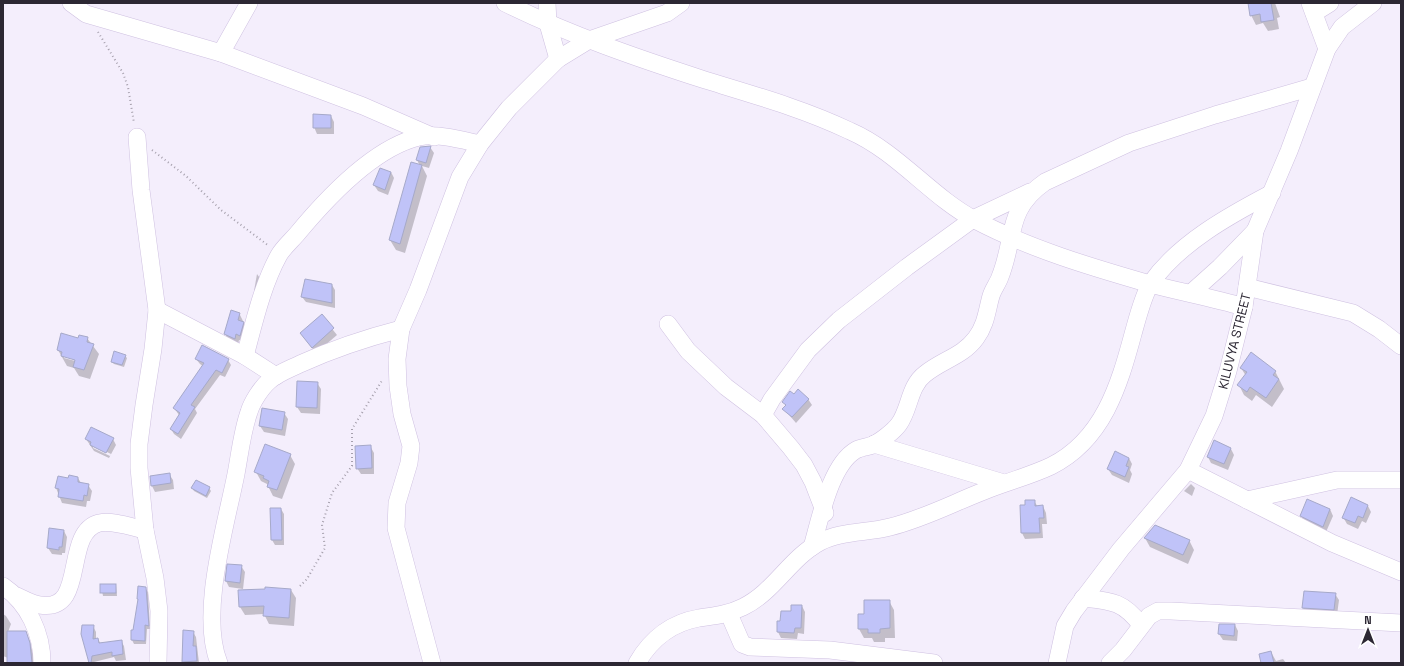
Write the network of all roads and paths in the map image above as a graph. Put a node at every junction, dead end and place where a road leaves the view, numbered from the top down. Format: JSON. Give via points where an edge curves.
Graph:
{"nodes":[{"id":1,"x":71,"y":3,"type":"edge"},
{"id":2,"x":249,"y":3,"type":"edge"},
{"id":3,"x":505,"y":3,"type":"edge"},
{"id":4,"x":547,"y":3,"type":"edge"},
{"id":5,"x":681,"y":3,"type":"edge"},
{"id":6,"x":1330,"y":3,"type":"edge"},
{"id":7,"x":1373,"y":3,"type":"edge"},
{"id":8,"x":1312,"y":8,"type":"edge"},
{"id":9,"x":86,"y":14,"type":"junction"},
{"id":10,"x":548,"y":24,"type":"junction"},
{"id":11,"x":589,"y":40,"type":"junction"},
{"id":12,"x":1327,"y":49,"type":"junction"},
{"id":13,"x":221,"y":53,"type":"junction"},
{"id":14,"x":558,"y":59,"type":"junction"},
{"id":15,"x":1312,"y":87,"type":"junction"},
{"id":16,"x":434,"y":136,"type":"junction"},
{"id":17,"x":137,"y":137,"type":"junction"},
{"id":18,"x":480,"y":144,"type":"junction"},
{"id":19,"x":1032,"y":190,"type":"junction"},
{"id":20,"x":1272,"y":193,"type":"junction"},
{"id":21,"x":973,"y":219,"type":"junction"},
{"id":22,"x":1255,"y":231,"type":"junction"},
{"id":23,"x":1011,"y":238,"type":"junction"},
{"id":24,"x":280,"y":254,"type":"junction"},
{"id":25,"x":1150,"y":284,"type":"junction"},
{"id":26,"x":1247,"y":287,"type":"junction"},
{"id":27,"x":1191,"y":293,"type":"junction"},
{"id":28,"x":1244,"y":307,"type":"junction"},
{"id":29,"x":157,"y":310,"type":"junction"},
{"id":30,"x":668,"y":324,"type":"dead end"},
{"id":31,"x":401,"y":329,"type":"junction"},
{"id":32,"x":1401,"y":346,"type":"edge"},
{"id":33,"x":245,"y":356,"type":"junction"},
{"id":34,"x":397,"y":359,"type":"junction"},
{"id":35,"x":276,"y":376,"type":"junction"},
{"id":36,"x":762,"y":415,"type":"junction"},
{"id":37,"x":874,"y":444,"type":"junction"},
{"id":38,"x":1188,"y":470,"type":"junction"},
{"id":39,"x":1401,"y":480,"type":"edge"},
{"id":40,"x":1004,"y":483,"type":"junction"},
{"id":41,"x":1247,"y":500,"type":"junction"},
{"id":42,"x":823,"y":510,"type":"junction"},
{"id":43,"x":144,"y":530,"type":"junction"},
{"id":44,"x":835,"y":537,"type":"junction"},
{"id":45,"x":812,"y":547,"type":"junction"},
{"id":46,"x":1401,"y":572,"type":"edge"},
{"id":47,"x":3,"y":586,"type":"edge"},
{"id":48,"x":300,"y":586,"type":"dead end"},
{"id":49,"x":17,"y":596,"type":"junction"},
{"id":50,"x":1083,"y":598,"type":"junction"},
{"id":51,"x":729,"y":614,"type":"junction"},
{"id":52,"x":1401,"y":623,"type":"edge"},
{"id":53,"x":1141,"y":626,"type":"junction"},
{"id":54,"x":42,"y":663,"type":"edge"},
{"id":55,"x":158,"y":663,"type":"edge"},
{"id":56,"x":219,"y":663,"type":"edge"},
{"id":57,"x":432,"y":663,"type":"edge"},
{"id":58,"x":637,"y":663,"type":"edge"},
{"id":59,"x":934,"y":663,"type":"edge"},
{"id":60,"x":1057,"y":663,"type":"edge"},
{"id":61,"x":1110,"y":663,"type":"edge"}],
"edges":[{"from":1,"to":9,"type":"street"},
{"from":2,"to":13,"type":"street"},
{"from":3,"to":10,"type":"street"},
{"from":4,"to":10,"type":"street"},
{"from":5,"to":11,"type":"street","via":[[667,13]]},
{"from":6,"to":8,"type":"street"},
{"from":7,"to":12,"type":"street","name":"KILUVYA STREET","via":[[1342,27]]},
{"from":8,"to":12,"type":"street"},
{"from":9,"to":13,"type":"street"},
{"from":9,"to":17,"type":"path","via":[[123,73]]},
{"from":10,"to":11,"type":"street"},
{"from":10,"to":14,"type":"street"},
{"from":11,"to":14,"type":"street"},
{"from":11,"to":21,"type":"street","via":[[791,106],[852,132],[895,158],[940,196]]},
{"from":12,"to":15,"type":"street","name":"KILUVYA STREET"},
{"from":13,"to":16,"type":"street","via":[[363,106]]},
{"from":14,"to":18,"type":"street","via":[[509,108]]},
{"from":15,"to":19,"type":"street","via":[[1129,143]]},
{"from":15,"to":20,"type":"street","name":"KILUVYA STREET"},
{"from":16,"to":18,"type":"street"},
{"from":16,"to":24,"type":"street","via":[[420,137],[398,144],[374,160],[308,220]]},
{"from":17,"to":24,"type":"path","via":[[186,176],[221,210]]},
{"from":17,"to":29,"type":"street","via":[[141,190]]},
{"from":18,"to":31,"type":"street","via":[[460,177]]},
{"from":19,"to":21,"type":"street"},
{"from":19,"to":23,"type":"street","via":[[1021,204]]},
{"from":20,"to":22,"type":"street","name":"KILUVYA STREET"},
{"from":20,"to":25,"type":"street","via":[[1203,234],[1174,257]]},
{"from":21,"to":23,"type":"street"},
{"from":21,"to":36,"type":"street","via":[[839,320],[808,350]]},
{"from":22,"to":26,"type":"street","name":"KILUVYA STREET"},
{"from":22,"to":27,"type":"street"},
{"from":23,"to":25,"type":"street"},
{"from":23,"to":37,"type":"street","via":[[1000,277],[977,338],[963,353],[924,374],[916,384],[899,426]]},
{"from":24,"to":33,"type":"street"},
{"from":25,"to":27,"type":"street"},
{"from":25,"to":40,"type":"street","via":[[1114,398],[1096,427],[1074,452],[1051,466]]},
{"from":26,"to":28,"type":"street","name":"KILUVYA STREET"},
{"from":26,"to":32,"type":"street","via":[[1353,313]]},
{"from":27,"to":28,"type":"street"},
{"from":28,"to":38,"type":"street","name":"KILUVYA STREET","via":[[1214,416]]},
{"from":29,"to":33,"type":"street"},
{"from":29,"to":43,"type":"street","via":[[139,444]]},
{"from":30,"to":36,"type":"street","via":[[688,351],[726,387]]},
{"from":31,"to":34,"type":"street"},
{"from":31,"to":35,"type":"street","via":[[329,351]]},
{"from":33,"to":35,"type":"street"},
{"from":34,"to":48,"type":"path","via":[[352,429],[352,466],[332,493],[322,525],[325,548],[307,579]]},
{"from":34,"to":57,"type":"street","via":[[402,414],[411,446],[398,503],[396,528]]},
{"from":35,"to":56,"type":"street","via":[[267,382],[249,410],[241,439],[214,596],[213,638]]},
{"from":36,"to":42,"type":"street","via":[[804,465]]},
{"from":37,"to":40,"type":"street"},
{"from":37,"to":42,"type":"street","via":[[848,456],[835,475]]},
{"from":38,"to":41,"type":"street"},
{"from":38,"to":50,"type":"street","name":"KILUVYA STREET","via":[[1121,548]]},
{"from":39,"to":41,"type":"street","via":[[1337,480]]},
{"from":40,"to":44,"type":"street","via":[[930,515],[889,528]]},
{"from":41,"to":46,"type":"street","via":[[1332,543]]},
{"from":42,"to":44,"type":"street"},
{"from":42,"to":45,"type":"street"},
{"from":43,"to":49,"type":"street","via":[[107,522],[99,523],[83,535],[68,590],[61,601],[55,605],[38,605]]},
{"from":43,"to":55,"type":"street","via":[[158,598]]},
{"from":44,"to":45,"type":"street"},
{"from":45,"to":51,"type":"street","via":[[755,602]]},
{"from":47,"to":49,"type":"street"},
{"from":49,"to":54,"type":"street","via":[[39,635]]},
{"from":50,"to":53,"type":"street","via":[[1118,604],[1132,613]]},
{"from":50,"to":60,"type":"street","name":"KILUVYA STREET","via":[[1065,626]]},
{"from":51,"to":58,"type":"street","via":[[676,624],[646,647]]},
{"from":51,"to":59,"type":"street","via":[[742,644],[750,647],[830,650]]},
{"from":52,"to":53,"type":"street","via":[[1158,611],[1148,616]]},
{"from":53,"to":61,"type":"street"}]}
